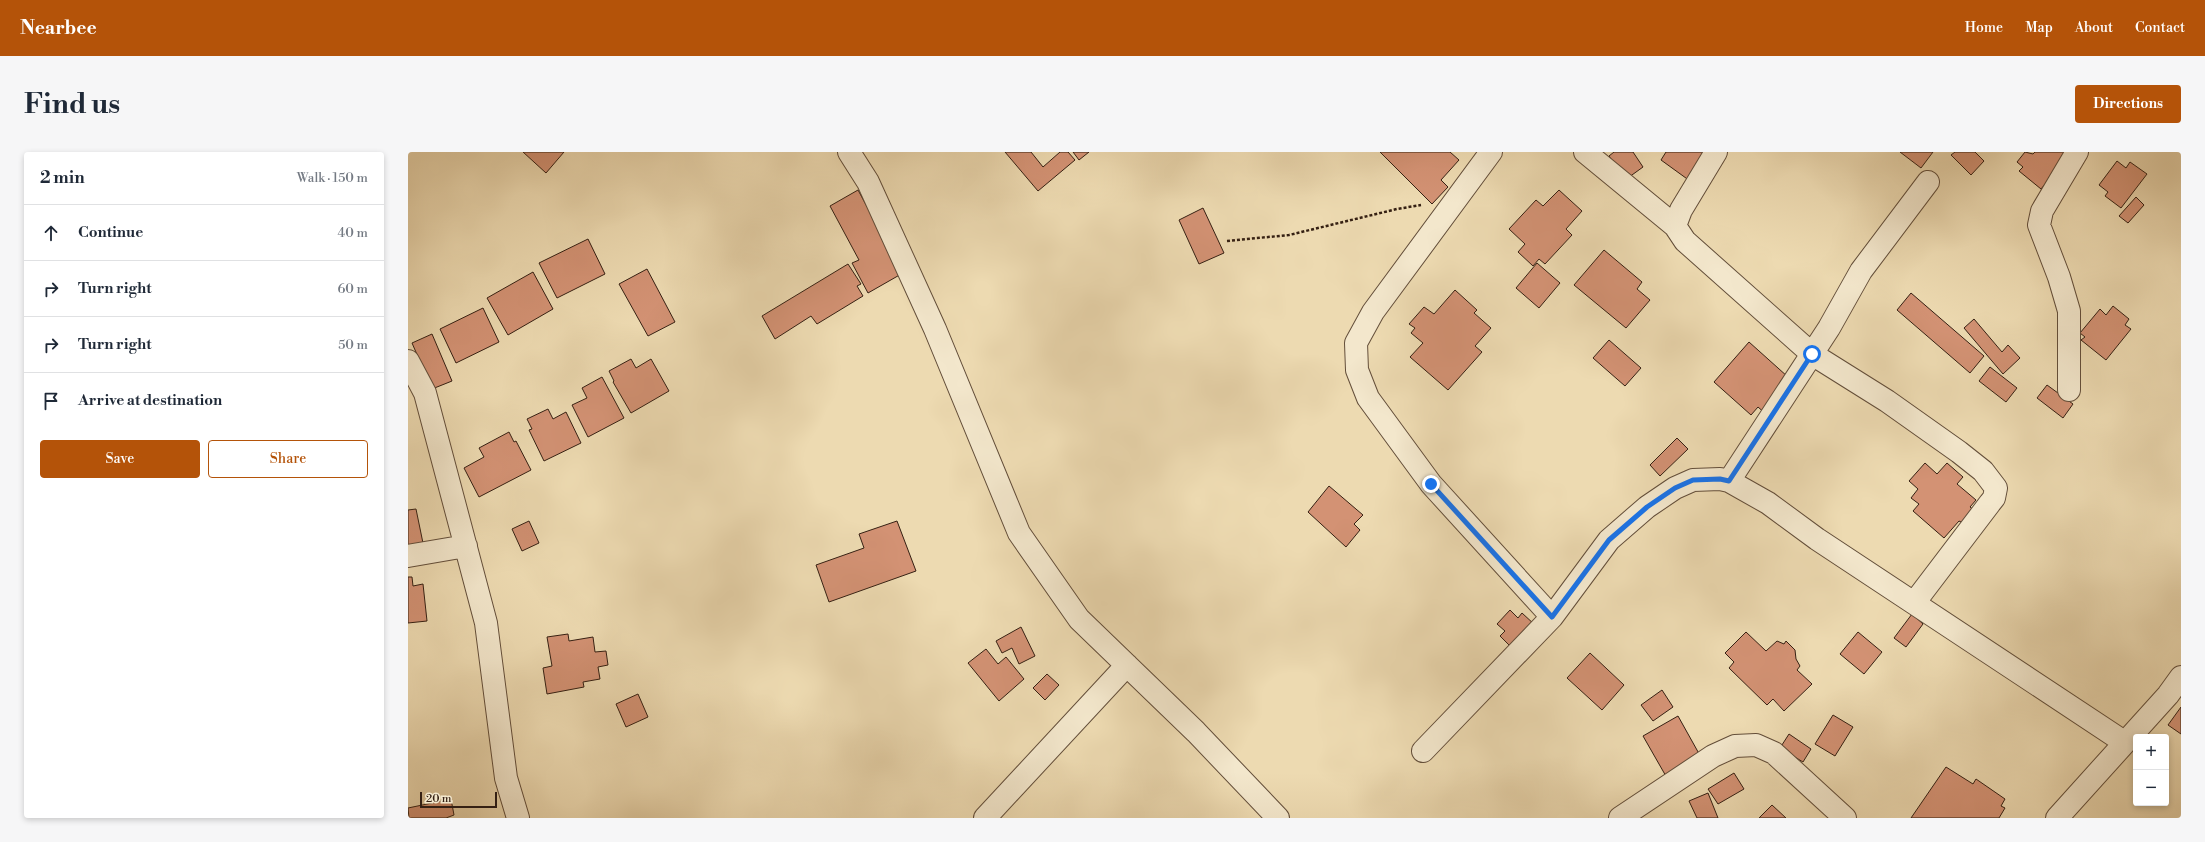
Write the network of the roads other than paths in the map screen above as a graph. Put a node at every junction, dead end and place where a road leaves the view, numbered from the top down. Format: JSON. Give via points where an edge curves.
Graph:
{"nodes":[{"id":1,"x":849,"y":152,"type":"edge"},
{"id":2,"x":1491,"y":152,"type":"edge"},
{"id":3,"x":1585,"y":152,"type":"edge"},
{"id":4,"x":1716,"y":152,"type":"edge"},
{"id":5,"x":2077,"y":152,"type":"edge"},
{"id":6,"x":1928,"y":182,"type":"dead end"},
{"id":7,"x":1675,"y":226,"type":"junction"},
{"id":8,"x":1812,"y":354,"type":"junction"},
{"id":9,"x":408,"y":361,"type":"edge"},
{"id":10,"x":2069,"y":390,"type":"dead end"},
{"id":11,"x":1729,"y":481,"type":"junction"},
{"id":12,"x":466,"y":546,"type":"junction"},
{"id":13,"x":408,"y":556,"type":"edge"},
{"id":14,"x":1914,"y":603,"type":"junction"},
{"id":15,"x":1552,"y":617,"type":"junction"},
{"id":16,"x":1127,"y":665,"type":"junction"},
{"id":17,"x":2181,"y":677,"type":"edge"},
{"id":18,"x":2124,"y":742,"type":"junction"},
{"id":19,"x":1423,"y":751,"type":"dead end"},
{"id":20,"x":518,"y":818,"type":"edge"},
{"id":21,"x":985,"y":818,"type":"edge"},
{"id":22,"x":1278,"y":818,"type":"edge"},
{"id":23,"x":1620,"y":818,"type":"edge"},
{"id":24,"x":1845,"y":818,"type":"edge"},
{"id":25,"x":2057,"y":818,"type":"edge"}],
"edges":[{"from":1,"to":16,"type":"street","via":[[868,182],[935,329],[1019,533],[1079,620]]},
{"from":2,"to":15,"type":"street","via":[[1373,312],[1356,343],[1357,370],[1368,398],[1431,484]]},
{"from":3,"to":7,"type":"street"},
{"from":4,"to":7,"type":"street","via":[[1681,210]]},
{"from":5,"to":10,"type":"street","via":[[2042,211],[2039,225],[2059,276],[2068,310]]},
{"from":6,"to":8,"type":"street","via":[[1861,272]]},
{"from":7,"to":8,"type":"street","via":[[1700,256]]},
{"from":8,"to":11,"type":"street"},
{"from":8,"to":14,"type":"street","via":[[1887,401],[1959,452],[1982,471],[1996,488],[1990,504]]},
{"from":9,"to":12,"type":"street","via":[[425,392]]},
{"from":11,"to":14,"type":"street","via":[[1768,503],[1817,540]]},
{"from":11,"to":15,"type":"street","via":[[1693,480],[1675,488],[1647,507],[1609,540]]},
{"from":12,"to":13,"type":"street"},
{"from":12,"to":20,"type":"street","via":[[486,623],[506,778]]},
{"from":14,"to":18,"type":"street"},
{"from":15,"to":19,"type":"street"},
{"from":16,"to":21,"type":"street"},
{"from":16,"to":22,"type":"street","via":[[1196,732]]},
{"from":17,"to":18,"type":"street","via":[[2168,695]]},
{"from":18,"to":25,"type":"street"},
{"from":23,"to":24,"type":"street","via":[[1713,756],[1735,746],[1756,745],[1774,753]]}]}
